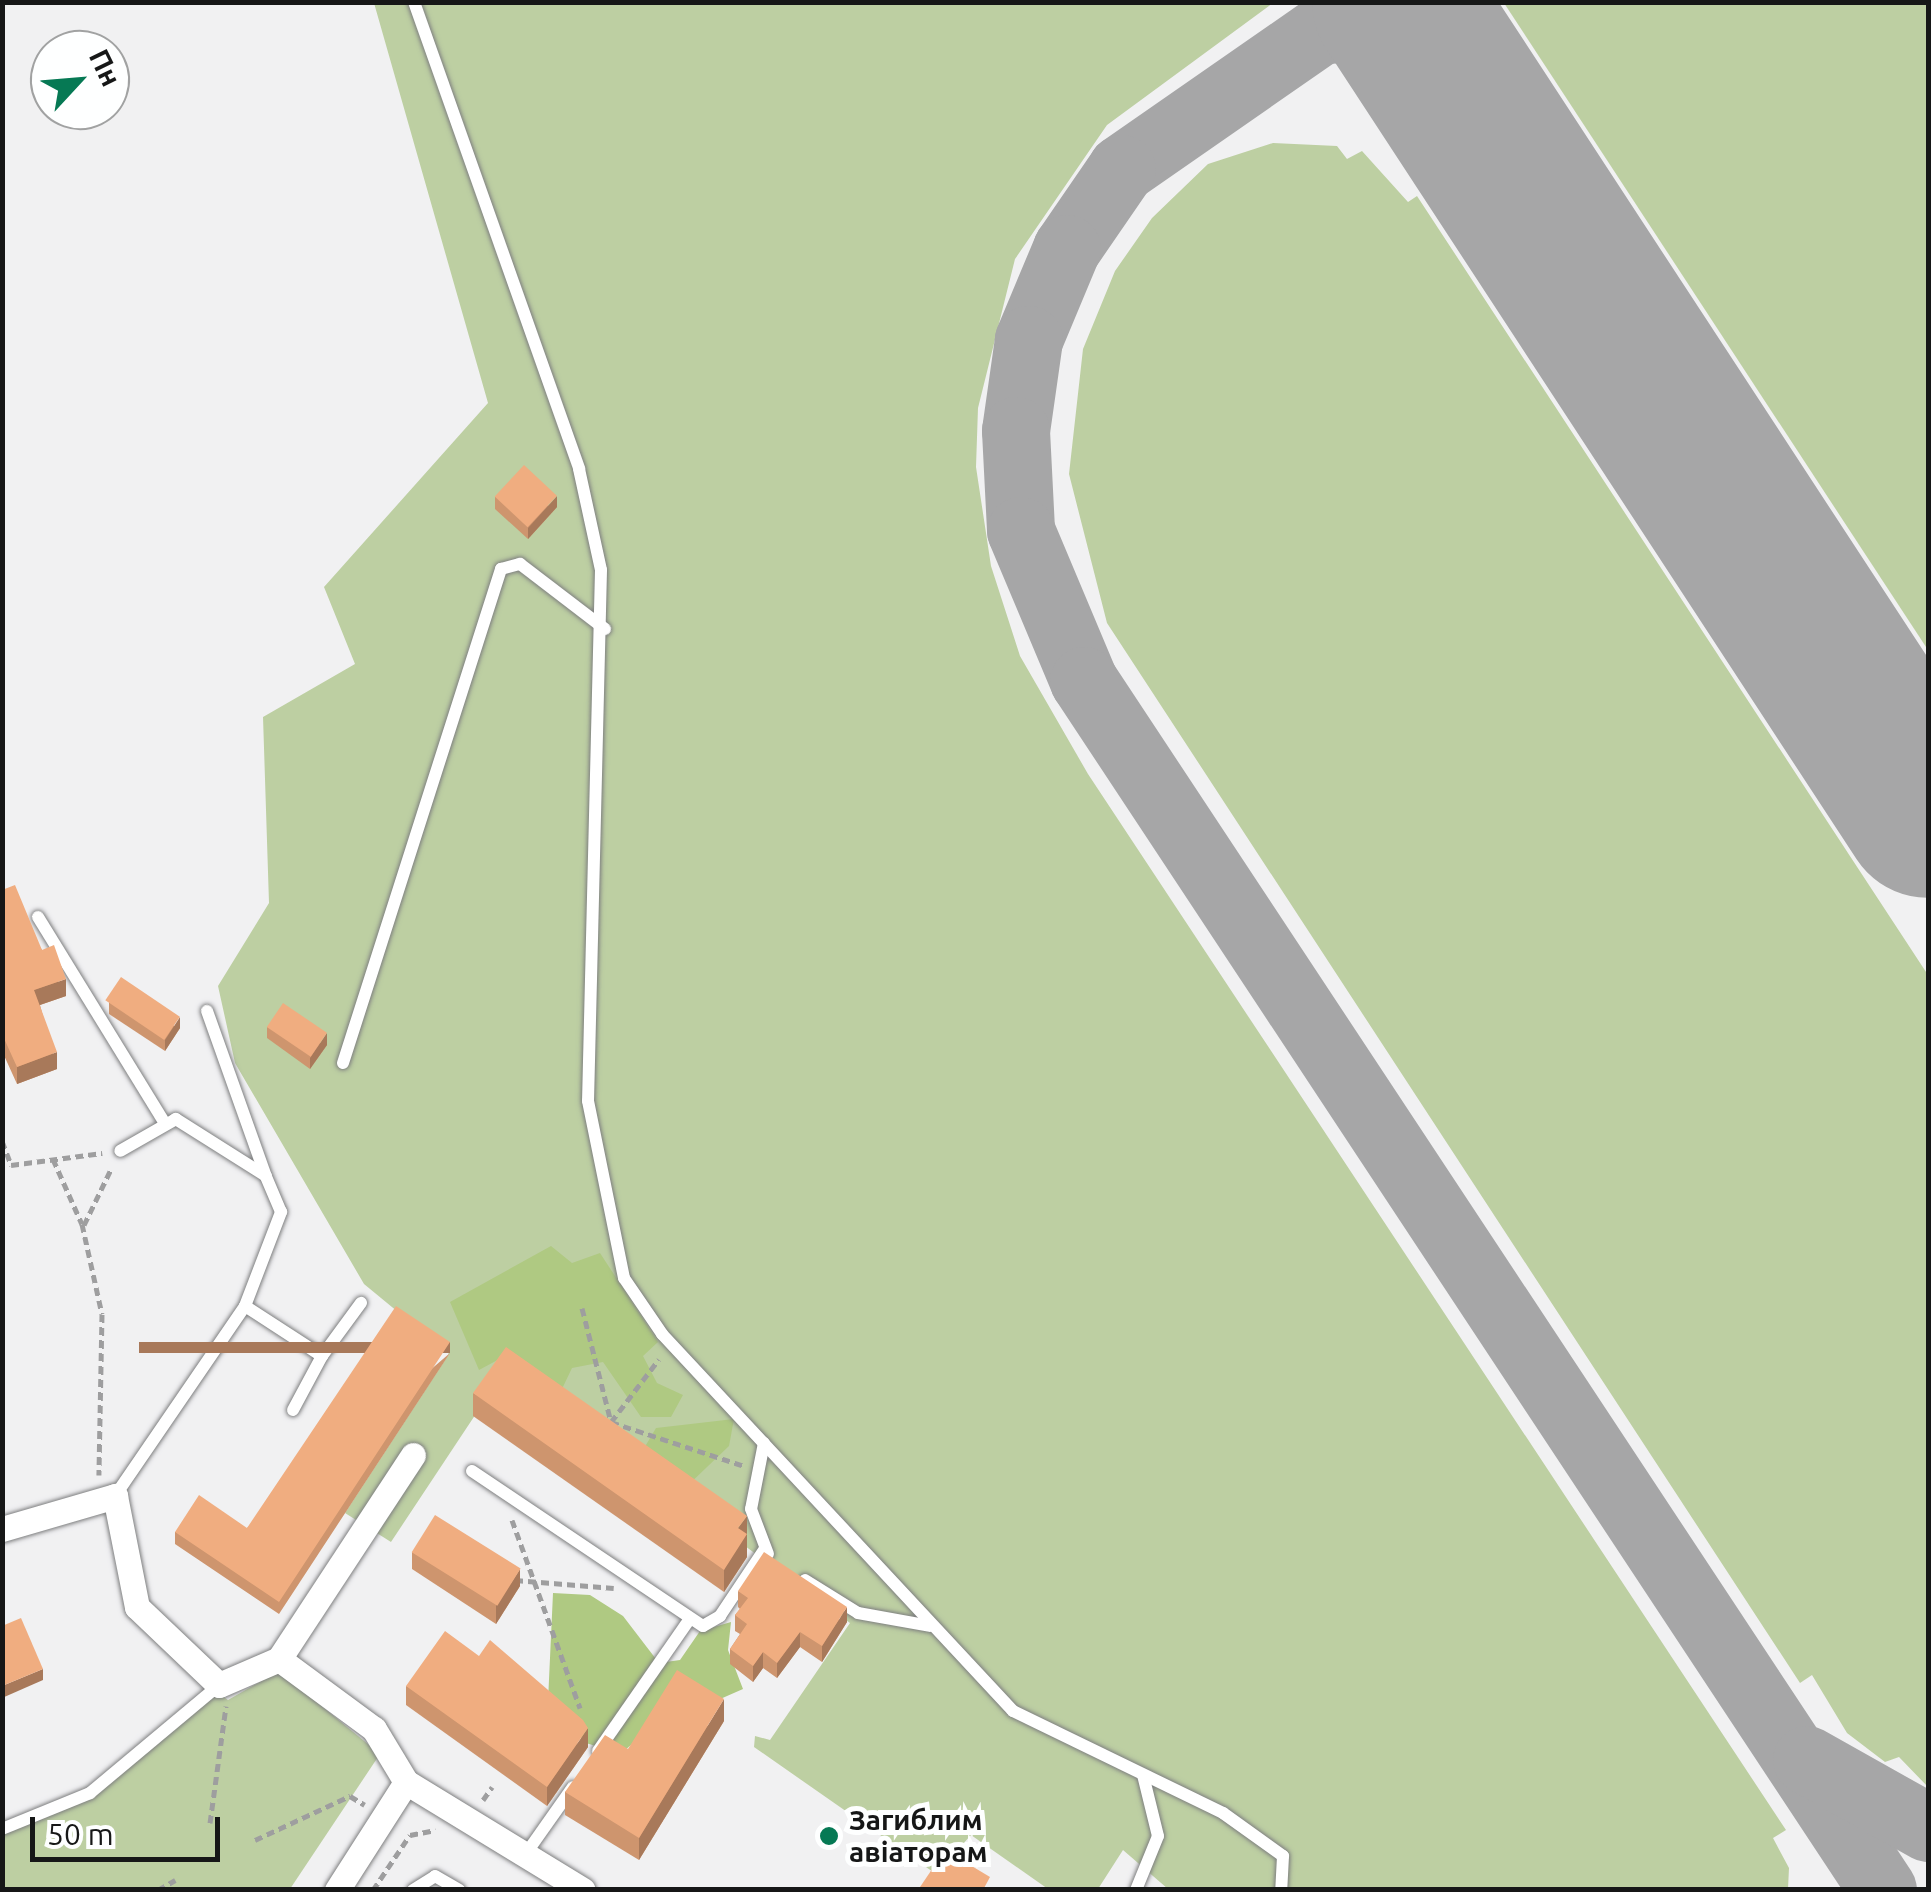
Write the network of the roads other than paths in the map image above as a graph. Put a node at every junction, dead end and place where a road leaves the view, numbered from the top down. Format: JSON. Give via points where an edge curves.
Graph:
{"nodes":[{"id":1,"x":414,"y":2,"type":"edge"},
{"id":2,"x":605,"y":629,"type":"junction"},
{"id":3,"x":38,"y":917,"type":"dead end"},
{"id":4,"x":207,"y":1010,"type":"dead end"},
{"id":5,"x":343,"y":1063,"type":"dead end"},
{"id":6,"x":163,"y":1120,"type":"junction"},
{"id":7,"x":120,"y":1151,"type":"road end"},
{"id":8,"x":266,"y":1176,"type":"junction"},
{"id":9,"x":361,"y":1304,"type":"dead end"},
{"id":10,"x":244,"y":1306,"type":"junction"},
{"id":11,"x":322,"y":1356,"type":"junction"},
{"id":12,"x":293,"y":1410,"type":"dead end"},
{"id":13,"x":764,"y":1443,"type":"junction"},
{"id":14,"x":413,"y":1455,"type":"dead end"},
{"id":15,"x":472,"y":1471,"type":"dead end"},
{"id":16,"x":104,"y":1499,"type":"junction"},
{"id":17,"x":2,"y":1529,"type":"edge"},
{"id":18,"x":764,"y":1550,"type":"junction"},
{"id":19,"x":776,"y":1561,"type":"edge"},
{"id":20,"x":792,"y":1571,"type":"edge"},
{"id":21,"x":690,"y":1620,"type":"junction"},
{"id":22,"x":930,"y":1626,"type":"junction"},
{"id":23,"x":279,"y":1659,"type":"junction"},
{"id":24,"x":220,"y":1685,"type":"junction"},
{"id":25,"x":590,"y":1762,"type":"edge"},
{"id":26,"x":1143,"y":1775,"type":"junction"},
{"id":27,"x":580,"y":1778,"type":"edge"},
{"id":28,"x":406,"y":1782,"type":"junction"},
{"id":29,"x":2,"y":1829,"type":"edge"},
{"id":30,"x":525,"y":1855,"type":"junction"},
{"id":31,"x":337,"y":1890,"type":"edge"},
{"id":32,"x":413,"y":1890,"type":"edge"},
{"id":33,"x":459,"y":1890,"type":"edge"},
{"id":34,"x":583,"y":1890,"type":"edge"},
{"id":35,"x":1136,"y":1890,"type":"edge"},
{"id":36,"x":1281,"y":1890,"type":"edge"}],
"edges":[{"from":1,"to":2,"type":"lane","via":[[579,469]]},
{"from":2,"to":5,"type":"lane","via":[[520,564],[501,570]]},
{"from":2,"to":13,"type":"lane","via":[[588,1101],[612,1248],[672,1344]]},
{"from":3,"to":6,"type":"lane"},
{"from":4,"to":8,"type":"lane"},
{"from":6,"to":7,"type":"lane"},
{"from":6,"to":8,"type":"lane","via":[[203,1129]]},
{"from":8,"to":10,"type":"lane","via":[[281,1212],[278,1238]]},
{"from":9,"to":11,"type":"lane"},
{"from":10,"to":11,"type":"lane"},
{"from":10,"to":16,"type":"lane"},
{"from":11,"to":12,"type":"lane"},
{"from":13,"to":18,"type":"lane","via":[[751,1509]]},
{"from":13,"to":22,"type":"lane"},
{"from":14,"to":23,"type":"street"},
{"from":15,"to":21,"type":"lane"},
{"from":16,"to":17,"type":"street"},
{"from":16,"to":24,"type":"street","via":[[137,1607]]},
{"from":18,"to":19,"type":"lane"},
{"from":18,"to":21,"type":"lane","via":[[714,1623]]},
{"from":20,"to":22,"type":"lane","via":[[858,1613]]},
{"from":21,"to":25,"type":"lane"},
{"from":22,"to":26,"type":"lane","via":[[1042,1732]]},
{"from":23,"to":24,"type":"street"},
{"from":23,"to":28,"type":"street","via":[[374,1728]]},
{"from":24,"to":29,"type":"lane","via":[[90,1793]]},
{"from":26,"to":35,"type":"lane","via":[[1158,1836]]},
{"from":26,"to":36,"type":"lane","via":[[1224,1813],[1282,1856]]},
{"from":27,"to":30,"type":"lane"},
{"from":28,"to":30,"type":"street"},
{"from":28,"to":31,"type":"street"},
{"from":30,"to":34,"type":"street"},
{"from":32,"to":33,"type":"lane","via":[[435,1876]]}]}
